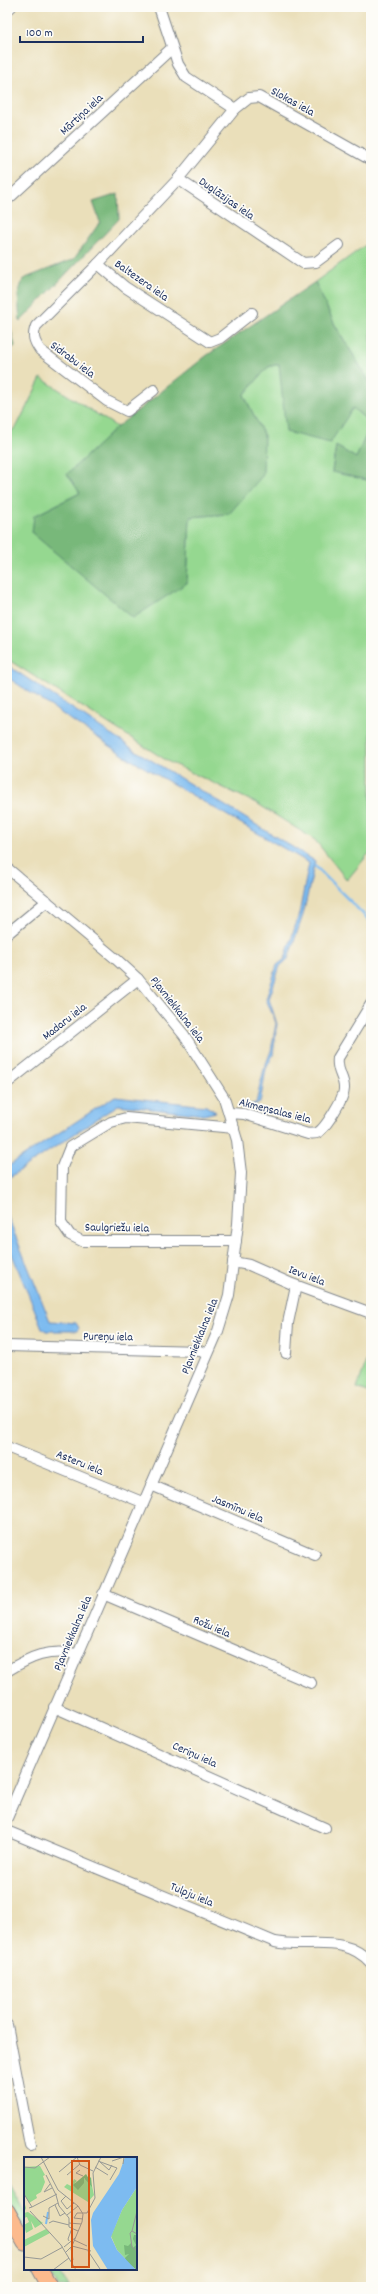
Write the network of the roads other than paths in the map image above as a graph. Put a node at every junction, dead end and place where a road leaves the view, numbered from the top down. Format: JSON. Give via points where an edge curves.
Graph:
{"nodes":[{"id":1,"x":11,"y":7,"type":"edge"},
{"id":2,"x":159,"y":7,"type":"edge"},
{"id":3,"x":7,"y":10,"type":"edge"},
{"id":4,"x":172,"y":48,"type":"junction"},
{"id":5,"x":235,"y":109,"type":"junction"},
{"id":6,"x":371,"y":160,"type":"edge"},
{"id":7,"x":178,"y":179,"type":"junction"},
{"id":8,"x":7,"y":200,"type":"edge"},
{"id":9,"x":339,"y":245,"type":"dead end"},
{"id":10,"x":98,"y":264,"type":"junction"},
{"id":11,"x":252,"y":313,"type":"dead end"},
{"id":12,"x":154,"y":390,"type":"dead end"},
{"id":13,"x":7,"y":868,"type":"edge"},
{"id":14,"x":47,"y":901,"type":"junction"},
{"id":15,"x":7,"y":934,"type":"edge"},
{"id":16,"x":138,"y":979,"type":"junction"},
{"id":17,"x":371,"y":1004,"type":"edge"},
{"id":18,"x":7,"y":1083,"type":"edge"},
{"id":19,"x":230,"y":1113,"type":"junction"},
{"id":20,"x":234,"y":1128,"type":"junction"},
{"id":21,"x":236,"y":1241,"type":"junction"},
{"id":22,"x":233,"y":1262,"type":"junction"},
{"id":23,"x":298,"y":1287,"type":"junction"},
{"id":24,"x":371,"y":1313,"type":"edge"},
{"id":25,"x":7,"y":1346,"type":"edge"},
{"id":26,"x":286,"y":1353,"type":"dead end"},
{"id":27,"x":208,"y":1354,"type":"junction"},
{"id":28,"x":8,"y":1450,"type":"edge"},
{"id":29,"x":151,"y":1485,"type":"junction"},
{"id":30,"x":142,"y":1502,"type":"junction"},
{"id":31,"x":315,"y":1555,"type":"dead end"},
{"id":32,"x":103,"y":1594,"type":"junction"},
{"id":33,"x":78,"y":1654,"type":"junction"},
{"id":34,"x":7,"y":1672,"type":"edge"},
{"id":35,"x":311,"y":1683,"type":"dead end"},
{"id":36,"x":54,"y":1707,"type":"junction"},
{"id":37,"x":7,"y":1818,"type":"edge"},
{"id":38,"x":325,"y":1828,"type":"dead end"},
{"id":39,"x":7,"y":1830,"type":"edge"},
{"id":40,"x":367,"y":1953,"type":"edge"},
{"id":41,"x":371,"y":1963,"type":"edge"},
{"id":42,"x":7,"y":2025,"type":"edge"},
{"id":43,"x":30,"y":2145,"type":"dead end"},
{"id":44,"x":7,"y":2211,"type":"edge"},
{"id":45,"x":24,"y":2241,"type":"edge"},
{"id":46,"x":41,"y":2270,"type":"edge"},
{"id":47,"x":50,"y":2287,"type":"edge"}],
"edges":[{"from":1,"to":3,"type":"street"},
{"from":2,"to":4,"type":"street"},
{"from":4,"to":5,"type":"street","via":[[186,78]]},
{"from":4,"to":8,"type":"street","name":"Mārtiņa iela"},
{"from":5,"to":6,"type":"street","name":"Slokas iela","via":[[249,98],[259,97]]},
{"from":5,"to":7,"type":"street","name":"Duglāzijas iela"},
{"from":7,"to":9,"type":"street","name":"Duglāzijas iela","via":[[303,263],[316,262]]},
{"from":7,"to":10,"type":"street","name":"Baltezera iela"},
{"from":10,"to":11,"type":"street","name":"Baltezera iela","via":[[125,287],[210,342],[220,338]]},
{"from":10,"to":12,"type":"street","name":"Sidrabu iela","via":[[36,326],[34,341],[40,350],[107,401],[128,411]]},
{"from":13,"to":14,"type":"street","name":"Pļavniekkalna iela"},
{"from":14,"to":15,"type":"street"},
{"from":14,"to":16,"type":"street","name":"Pļavniekkalna iela"},
{"from":16,"to":18,"type":"street","name":"Madaru iela"},
{"from":16,"to":19,"type":"street","name":"Pļavniekkalna iela","via":[[184,1035],[224,1098]]},
{"from":17,"to":19,"type":"street","name":"Akmeņsalas iela","via":[[338,1058],[337,1067],[344,1083],[343,1097],[317,1133],[308,1134],[244,1114]]},
{"from":19,"to":20,"type":"street","name":"Pļavniekkalna iela"},
{"from":20,"to":21,"type":"street","name":"Pļavniekkalna iela","via":[[241,1173]]},
{"from":20,"to":21,"type":"street","name":"Saulgriežu iela","via":[[126,1118],[110,1122],[70,1147],[62,1167],[61,1222],[70,1235],[82,1240]]},
{"from":21,"to":22,"type":"street","name":"Pļavniekkalna iela"},
{"from":22,"to":23,"type":"street","name":"Ievu iela","via":[[249,1266]]},
{"from":22,"to":27,"type":"street","name":"Pļavniekkalna iela","via":[[229,1295]]},
{"from":23,"to":24,"type":"street","name":"Ievu iela"},
{"from":23,"to":26,"type":"street","via":[[295,1290],[290,1317]]},
{"from":25,"to":27,"type":"street","name":"Pureņu iela","via":[[200,1351]]},
{"from":27,"to":29,"type":"street","name":"Pļavniekkalna iela"},
{"from":28,"to":30,"type":"street","name":"Asteru iela"},
{"from":29,"to":30,"type":"street","name":"Pļavniekkalna iela"},
{"from":29,"to":31,"type":"street","name":"Jasmīnu iela"},
{"from":30,"to":32,"type":"street","name":"Pļavniekkalna iela"},
{"from":32,"to":33,"type":"street","name":"Pļavniekkalna iela"},
{"from":32,"to":35,"type":"street","name":"Rožu iela"},
{"from":33,"to":34,"type":"street","via":[[48,1652],[31,1657]]},
{"from":33,"to":36,"type":"street","name":"Pļavniekkalna iela"},
{"from":36,"to":37,"type":"street","name":"Pļavniekkalna iela"},
{"from":36,"to":38,"type":"street","name":"Ceriņu iela"},
{"from":39,"to":40,"type":"street","name":"Tulpju iela","via":[[275,1942],[298,1945],[334,1943]]},
{"from":40,"to":41,"type":"street"},
{"from":42,"to":43,"type":"street"},
{"from":44,"to":45,"type":"main road"},
{"from":46,"to":47,"type":"main road"}]}
